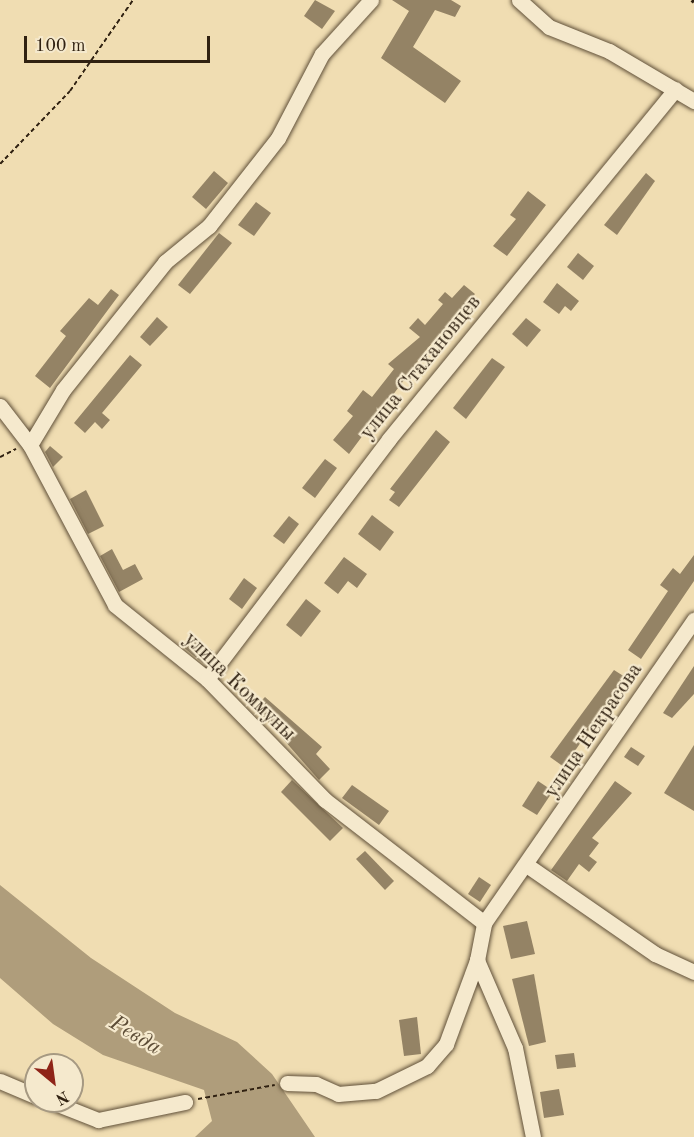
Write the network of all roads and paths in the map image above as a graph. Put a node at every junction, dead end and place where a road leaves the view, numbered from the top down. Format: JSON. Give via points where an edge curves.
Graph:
{"nodes":[{"id":1,"x":133,"y":0,"type":"edge"},
{"id":2,"x":371,"y":0,"type":"edge"},
{"id":3,"x":519,"y":0,"type":"edge"},
{"id":4,"x":675,"y":89,"type":"junction"},
{"id":5,"x":694,"y":100,"type":"edge"},
{"id":6,"x":0,"y":164,"type":"edge"},
{"id":7,"x":0,"y":406,"type":"edge"},
{"id":8,"x":30,"y":445,"type":"junction"},
{"id":9,"x":0,"y":457,"type":"edge"},
{"id":10,"x":694,"y":620,"type":"edge"},
{"id":11,"x":207,"y":679,"type":"junction"},
{"id":12,"x":528,"y":866,"type":"junction"},
{"id":13,"x":484,"y":923,"type":"junction"},
{"id":14,"x":477,"y":960,"type":"junction"},
{"id":15,"x":694,"y":972,"type":"edge"},
{"id":16,"x":0,"y":1081,"type":"edge"},
{"id":17,"x":287,"y":1083,"type":"joint"},
{"id":18,"x":24,"y":1090,"type":"edge"},
{"id":19,"x":185,"y":1102,"type":"joint"},
{"id":20,"x":80,"y":1113,"type":"edge"},
{"id":21,"x":533,"y":1137,"type":"edge"}],
"edges":[{"from":1,"to":6,"type":"path","via":[[69,91]]},
{"from":2,"to":8,"type":"street","via":[[322,54],[278,138],[209,226],[165,262],[63,390]]},
{"from":3,"to":4,"type":"street","via":[[549,27],[609,51]]},
{"from":4,"to":5,"type":"street"},
{"from":4,"to":11,"type":"street","name":"улица Стахановцев","via":[[389,439]]},
{"from":7,"to":8,"type":"street","name":"улица Коммуны"},
{"from":8,"to":9,"type":"path"},
{"from":8,"to":11,"type":"street","name":"улица Коммуны","via":[[115,605]]},
{"from":10,"to":12,"type":"street","name":"улица Некрасова"},
{"from":11,"to":13,"type":"street","name":"улица Коммуны","via":[[325,800]]},
{"from":12,"to":13,"type":"street"},
{"from":12,"to":15,"type":"street","via":[[655,954]]},
{"from":13,"to":14,"type":"street"},
{"from":14,"to":17,"type":"street","via":[[446,1044],[427,1066],[376,1091],[339,1094],[316,1084]]},
{"from":14,"to":21,"type":"street","via":[[515,1048]]},
{"from":16,"to":18,"type":"street"},
{"from":17,"to":19,"type":"path"},
{"from":19,"to":20,"type":"street","via":[[98,1120]]}]}
